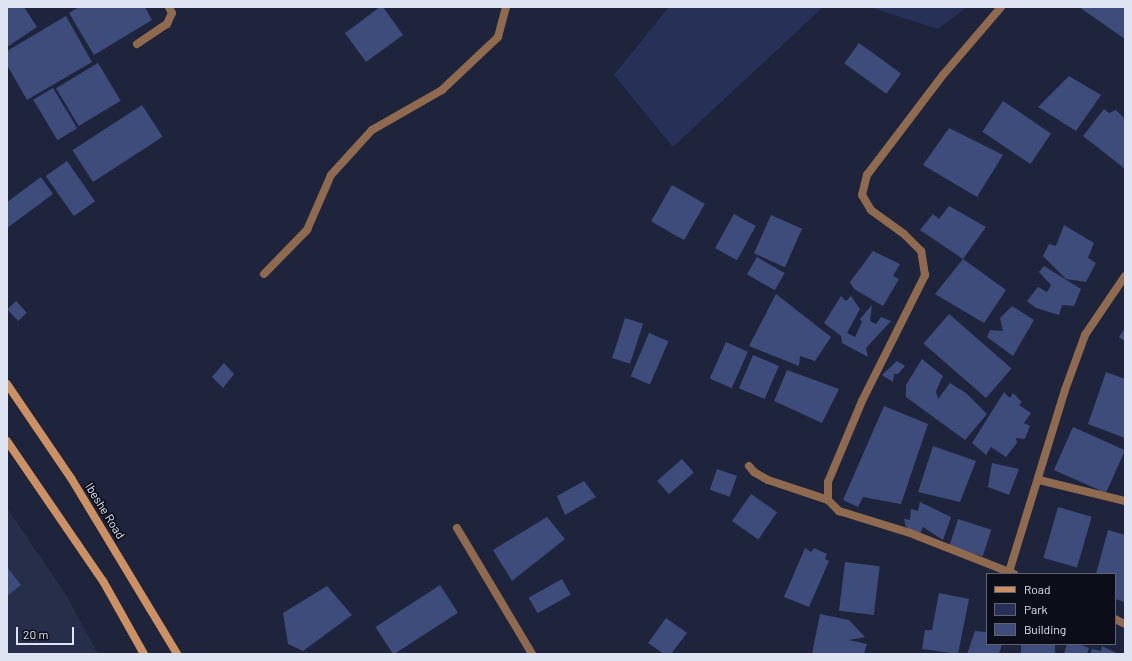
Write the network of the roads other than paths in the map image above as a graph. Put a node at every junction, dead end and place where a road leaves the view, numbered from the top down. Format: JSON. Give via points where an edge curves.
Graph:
{"nodes":[{"id":1,"x":169,"y":7,"type":"edge"},
{"id":2,"x":506,"y":7,"type":"edge"},
{"id":3,"x":1001,"y":7,"type":"edge"},
{"id":4,"x":137,"y":44,"type":"dead end"},
{"id":5,"x":264,"y":274,"type":"dead end"},
{"id":6,"x":1125,"y":276,"type":"edge"},
{"id":7,"x":7,"y":384,"type":"edge"},
{"id":8,"x":7,"y":441,"type":"edge"},
{"id":9,"x":749,"y":466,"type":"dead end"},
{"id":10,"x":1039,"y":480,"type":"junction"},
{"id":11,"x":828,"y":500,"type":"junction"},
{"id":12,"x":1125,"y":501,"type":"edge"},
{"id":13,"x":457,"y":528,"type":"dead end"},
{"id":14,"x":1012,"y":573,"type":"edge"},
{"id":15,"x":144,"y":654,"type":"edge"},
{"id":16,"x":177,"y":654,"type":"edge"},
{"id":17,"x":532,"y":654,"type":"edge"}],
"edges":[{"from":1,"to":4,"type":"street","via":[[172,13],[167,24]]},
{"from":2,"to":5,"type":"street","via":[[498,37],[442,90],[372,130],[331,175],[307,230]]},
{"from":3,"to":11,"type":"street","via":[[943,75],[867,175],[862,195],[871,210],[904,234],[921,251],[925,275],[862,401],[828,482]]},
{"from":6,"to":10,"type":"street","via":[[1086,335],[1065,390]]},
{"from":7,"to":16,"type":"main road","name":"Ibeshe Road","via":[[71,478]]},
{"from":8,"to":15,"type":"main road","via":[[102,581]]},
{"from":9,"to":11,"type":"street","via":[[768,480]]},
{"from":10,"to":12,"type":"street"},
{"from":10,"to":14,"type":"street"},
{"from":11,"to":14,"type":"street","via":[[839,511],[910,533]]},
{"from":13,"to":17,"type":"street"}]}
